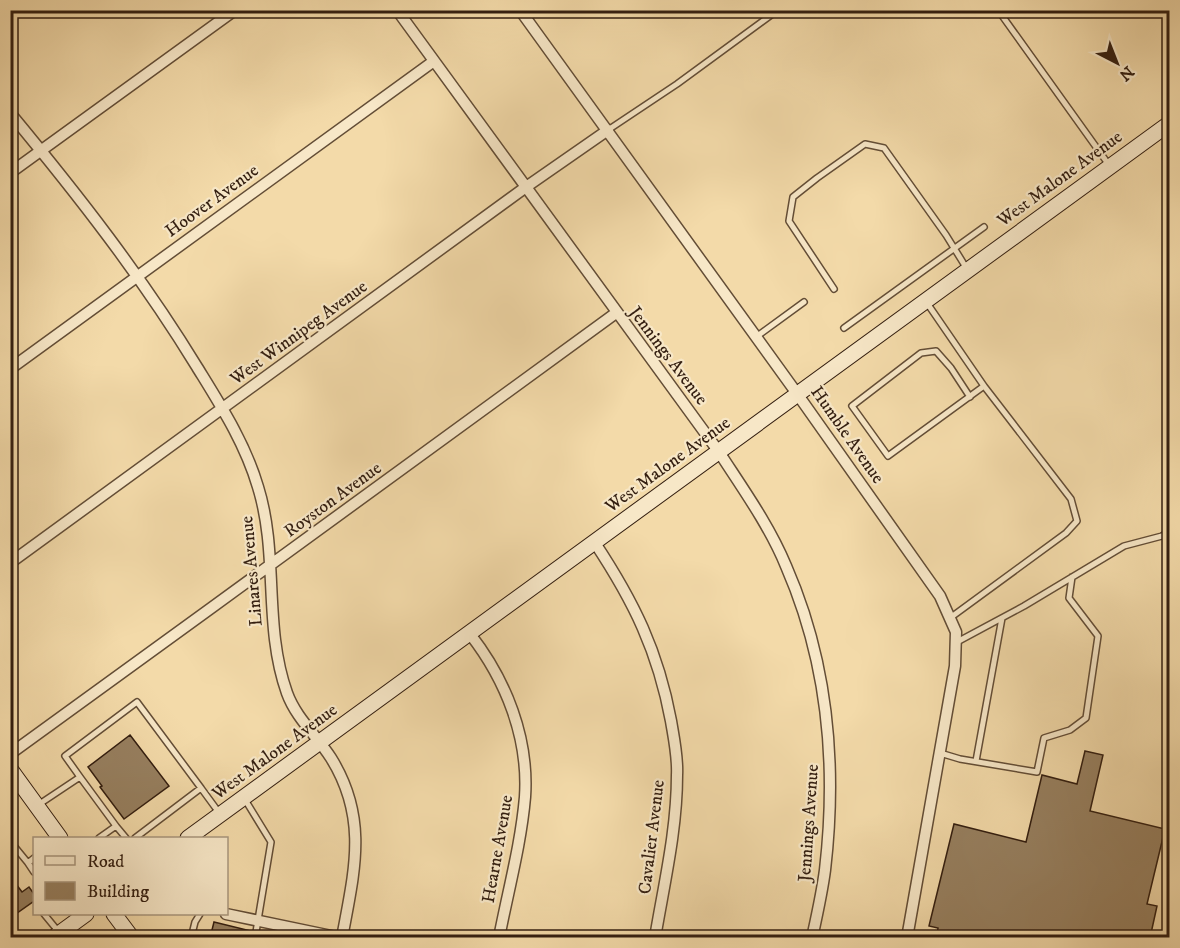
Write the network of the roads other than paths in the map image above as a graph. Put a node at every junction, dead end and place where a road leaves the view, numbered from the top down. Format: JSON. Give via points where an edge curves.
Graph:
{"nodes":[{"id":1,"x":235,"y":10,"type":"edge"},
{"id":2,"x":397,"y":10,"type":"edge"},
{"id":3,"x":520,"y":10,"type":"edge"},
{"id":4,"x":778,"y":10,"type":"edge"},
{"id":5,"x":998,"y":10,"type":"edge"},
{"id":6,"x":434,"y":61,"type":"junction"},
{"id":7,"x":10,"y":113,"type":"edge"},
{"id":8,"x":1170,"y":123,"type":"edge"},
{"id":9,"x":608,"y":130,"type":"junction"},
{"id":10,"x":42,"y":151,"type":"junction"},
{"id":11,"x":1110,"y":166,"type":"junction"},
{"id":12,"x":10,"y":173,"type":"edge"},
{"id":13,"x":526,"y":187,"type":"junction"},
{"id":14,"x":984,"y":227,"type":"dead end"},
{"id":15,"x":954,"y":249,"type":"junction"},
{"id":16,"x":968,"y":270,"type":"junction"},
{"id":17,"x":138,"y":276,"type":"junction"},
{"id":18,"x":834,"y":289,"type":"dead end"},
{"id":19,"x":926,"y":301,"type":"junction"},
{"id":20,"x":804,"y":302,"type":"dead end"},
{"id":21,"x":616,"y":313,"type":"junction"},
{"id":22,"x":844,"y":328,"type":"dead end"},
{"id":23,"x":756,"y":337,"type":"junction"},
{"id":24,"x":10,"y":369,"type":"edge"},
{"id":25,"x":984,"y":387,"type":"junction"},
{"id":26,"x":798,"y":395,"type":"junction"},
{"id":27,"x":970,"y":397,"type":"junction"},
{"id":28,"x":224,"y":408,"type":"junction"},
{"id":29,"x":719,"y":452,"type":"junction"},
{"id":30,"x":1170,"y":531,"type":"edge"},
{"id":31,"x":1162,"y":536,"type":"junction"},
{"id":32,"x":1170,"y":538,"type":"edge"},
{"id":33,"x":595,"y":543,"type":"junction"},
{"id":34,"x":10,"y":563,"type":"edge"},
{"id":35,"x":271,"y":566,"type":"junction"},
{"id":36,"x":1072,"y":578,"type":"junction"},
{"id":37,"x":950,"y":618,"type":"junction"},
{"id":38,"x":1002,"y":618,"type":"junction"},
{"id":39,"x":470,"y":634,"type":"junction"},
{"id":40,"x":956,"y":642,"type":"junction"},
{"id":41,"x":321,"y":743,"type":"junction"},
{"id":42,"x":938,"y":753,"type":"junction"},
{"id":43,"x":10,"y":754,"type":"edge"},
{"id":44,"x":976,"y":761,"type":"junction"},
{"id":45,"x":12,"y":775,"type":"edge"},
{"id":46,"x":80,"y":777,"type":"junction"},
{"id":47,"x":201,"y":788,"type":"junction"},
{"id":48,"x":244,"y":798,"type":"junction"},
{"id":49,"x":37,"y":806,"type":"junction"},
{"id":50,"x":221,"y":815,"type":"junction"},
{"id":51,"x":116,"y":826,"type":"junction"},
{"id":52,"x":59,"y":837,"type":"edge"},
{"id":53,"x":100,"y":837,"type":"edge"},
{"id":54,"x":125,"y":837,"type":"edge"},
{"id":55,"x":136,"y":837,"type":"edge"},
{"id":56,"x":189,"y":837,"type":"edge"},
{"id":57,"x":10,"y":841,"type":"edge"},
{"id":58,"x":33,"y":859,"type":"edge"},
{"id":59,"x":28,"y":863,"type":"junction"},
{"id":60,"x":33,"y":870,"type":"edge"},
{"id":61,"x":228,"y":914,"type":"edge"},
{"id":62,"x":45,"y":915,"type":"edge"},
{"id":63,"x":85,"y":915,"type":"edge"},
{"id":64,"x":115,"y":915,"type":"edge"},
{"id":65,"x":199,"y":915,"type":"edge"},
{"id":66,"x":258,"y":920,"type":"junction"},
{"id":67,"x":60,"y":932,"type":"edge"},
{"id":68,"x":81,"y":938,"type":"edge"},
{"id":69,"x":132,"y":938,"type":"edge"},
{"id":70,"x":191,"y":938,"type":"edge"},
{"id":71,"x":255,"y":938,"type":"edge"},
{"id":72,"x":342,"y":938,"type":"edge"},
{"id":73,"x":499,"y":938,"type":"edge"},
{"id":74,"x":655,"y":938,"type":"edge"},
{"id":75,"x":812,"y":938,"type":"edge"},
{"id":76,"x":907,"y":938,"type":"edge"}],
"edges":[{"from":1,"to":10,"type":"street"},
{"from":2,"to":6,"type":"street","name":"Jennings Avenue"},
{"from":3,"to":9,"type":"street","name":"Humble Avenue"},
{"from":4,"to":9,"type":"lane"},
{"from":5,"to":11,"type":"lane"},
{"from":6,"to":13,"type":"street","name":"Jennings Avenue"},
{"from":6,"to":17,"type":"street","name":"Hoover Avenue"},
{"from":7,"to":10,"type":"street","name":"Linares Avenue"},
{"from":8,"to":11,"type":"street","name":"West Malone Avenue"},
{"from":9,"to":13,"type":"street","name":"West Winnipeg Avenue"},
{"from":9,"to":23,"type":"street","name":"Humble Avenue"},
{"from":10,"to":12,"type":"street"},
{"from":10,"to":17,"type":"street","name":"Linares Avenue"},
{"from":11,"to":16,"type":"street","name":"West Malone Avenue"},
{"from":13,"to":21,"type":"street","name":"Jennings Avenue"},
{"from":13,"to":28,"type":"street","name":"West Winnipeg Avenue"},
{"from":14,"to":15,"type":"lane"},
{"from":15,"to":16,"type":"lane"},
{"from":15,"to":18,"type":"lane","via":[[884,148],[865,144],[793,197],[789,220]]},
{"from":15,"to":22,"type":"lane"},
{"from":16,"to":19,"type":"street","name":"West Malone Avenue"},
{"from":17,"to":24,"type":"street","name":"Hoover Avenue"},
{"from":17,"to":28,"type":"street","name":"Linares Avenue"},
{"from":19,"to":25,"type":"lane"},
{"from":19,"to":26,"type":"street","name":"West Malone Avenue"},
{"from":20,"to":23,"type":"lane"},
{"from":21,"to":29,"type":"street","name":"Jennings Avenue"},
{"from":21,"to":35,"type":"street","name":"Royston Avenue"},
{"from":23,"to":26,"type":"street","name":"Humble Avenue"},
{"from":25,"to":27,"type":"lane"},
{"from":25,"to":37,"type":"lane","via":[[1071,499],[1077,521]]},
{"from":26,"to":29,"type":"street","name":"West Malone Avenue"},
{"from":26,"to":37,"type":"street","name":"Humble Avenue","via":[[940,596]]},
{"from":27,"to":27,"type":"lane","via":[[888,456],[852,406],[921,353],[936,351]]},
{"from":28,"to":34,"type":"street","name":"West Winnipeg Avenue"},
{"from":28,"to":35,"type":"street","name":"Linares Avenue","via":[[258,487]]},
{"from":29,"to":33,"type":"street","name":"West Malone Avenue"},
{"from":29,"to":75,"type":"street","name":"Jennings Avenue","via":[[764,522],[786,565],[806,620],[820,677],[829,735],[831,793],[825,872]]},
{"from":30,"to":31,"type":"lane"},
{"from":31,"to":32,"type":"lane"},
{"from":31,"to":36,"type":"lane","via":[[1124,546]]},
{"from":33,"to":39,"type":"street","name":"West Malone Avenue"},
{"from":33,"to":74,"type":"street","name":"Cavalier Avenue","via":[[623,586],[656,659],[675,741],[675,821]]},
{"from":35,"to":41,"type":"street","name":"Linares Avenue","via":[[274,636],[287,693]]},
{"from":35,"to":43,"type":"street","name":"Royston Avenue"},
{"from":36,"to":38,"type":"lane"},
{"from":36,"to":44,"type":"lane","via":[[1069,598],[1098,636],[1086,718],[1070,730],[1044,738],[1037,772]]},
{"from":37,"to":40,"type":"street","name":"Humble Avenue"},
{"from":38,"to":40,"type":"lane"},
{"from":38,"to":44,"type":"lane"},
{"from":39,"to":41,"type":"street","name":"West Malone Avenue"},
{"from":39,"to":73,"type":"street","name":"Hearne Avenue","via":[[508,697],[524,765],[523,813]]},
{"from":40,"to":42,"type":"street","name":"Humble Avenue"},
{"from":41,"to":48,"type":"street","name":"West Malone Avenue"},
{"from":41,"to":72,"type":"street","name":"Linares Avenue","via":[[344,782],[356,829],[356,861]]},
{"from":42,"to":44,"type":"lane"},
{"from":42,"to":76,"type":"street","name":"Humble Avenue"},
{"from":45,"to":49,"type":"street"},
{"from":46,"to":47,"type":"lane","via":[[65,756],[137,702]]},
{"from":46,"to":49,"type":"lane"},
{"from":46,"to":51,"type":"lane"},
{"from":47,"to":50,"type":"lane"},
{"from":47,"to":55,"type":"lane"},
{"from":48,"to":50,"type":"street","name":"West Malone Avenue"},
{"from":48,"to":66,"type":"lane","via":[[271,842]]},
{"from":49,"to":52,"type":"street"},
{"from":50,"to":56,"type":"street","name":"West Malone Avenue"},
{"from":51,"to":53,"type":"lane"},
{"from":51,"to":54,"type":"lane"},
{"from":57,"to":59,"type":"lane"},
{"from":58,"to":59,"type":"lane"},
{"from":59,"to":60,"type":"lane"},
{"from":61,"to":66,"type":"street"},
{"from":62,"to":67,"type":"lane"},
{"from":63,"to":67,"type":"street"},
{"from":64,"to":69,"type":"street"},
{"from":65,"to":70,"type":"lane"},
{"from":66,"to":71,"type":"lane"},
{"from":66,"to":72,"type":"street"},
{"from":67,"to":68,"type":"lane"}]}
